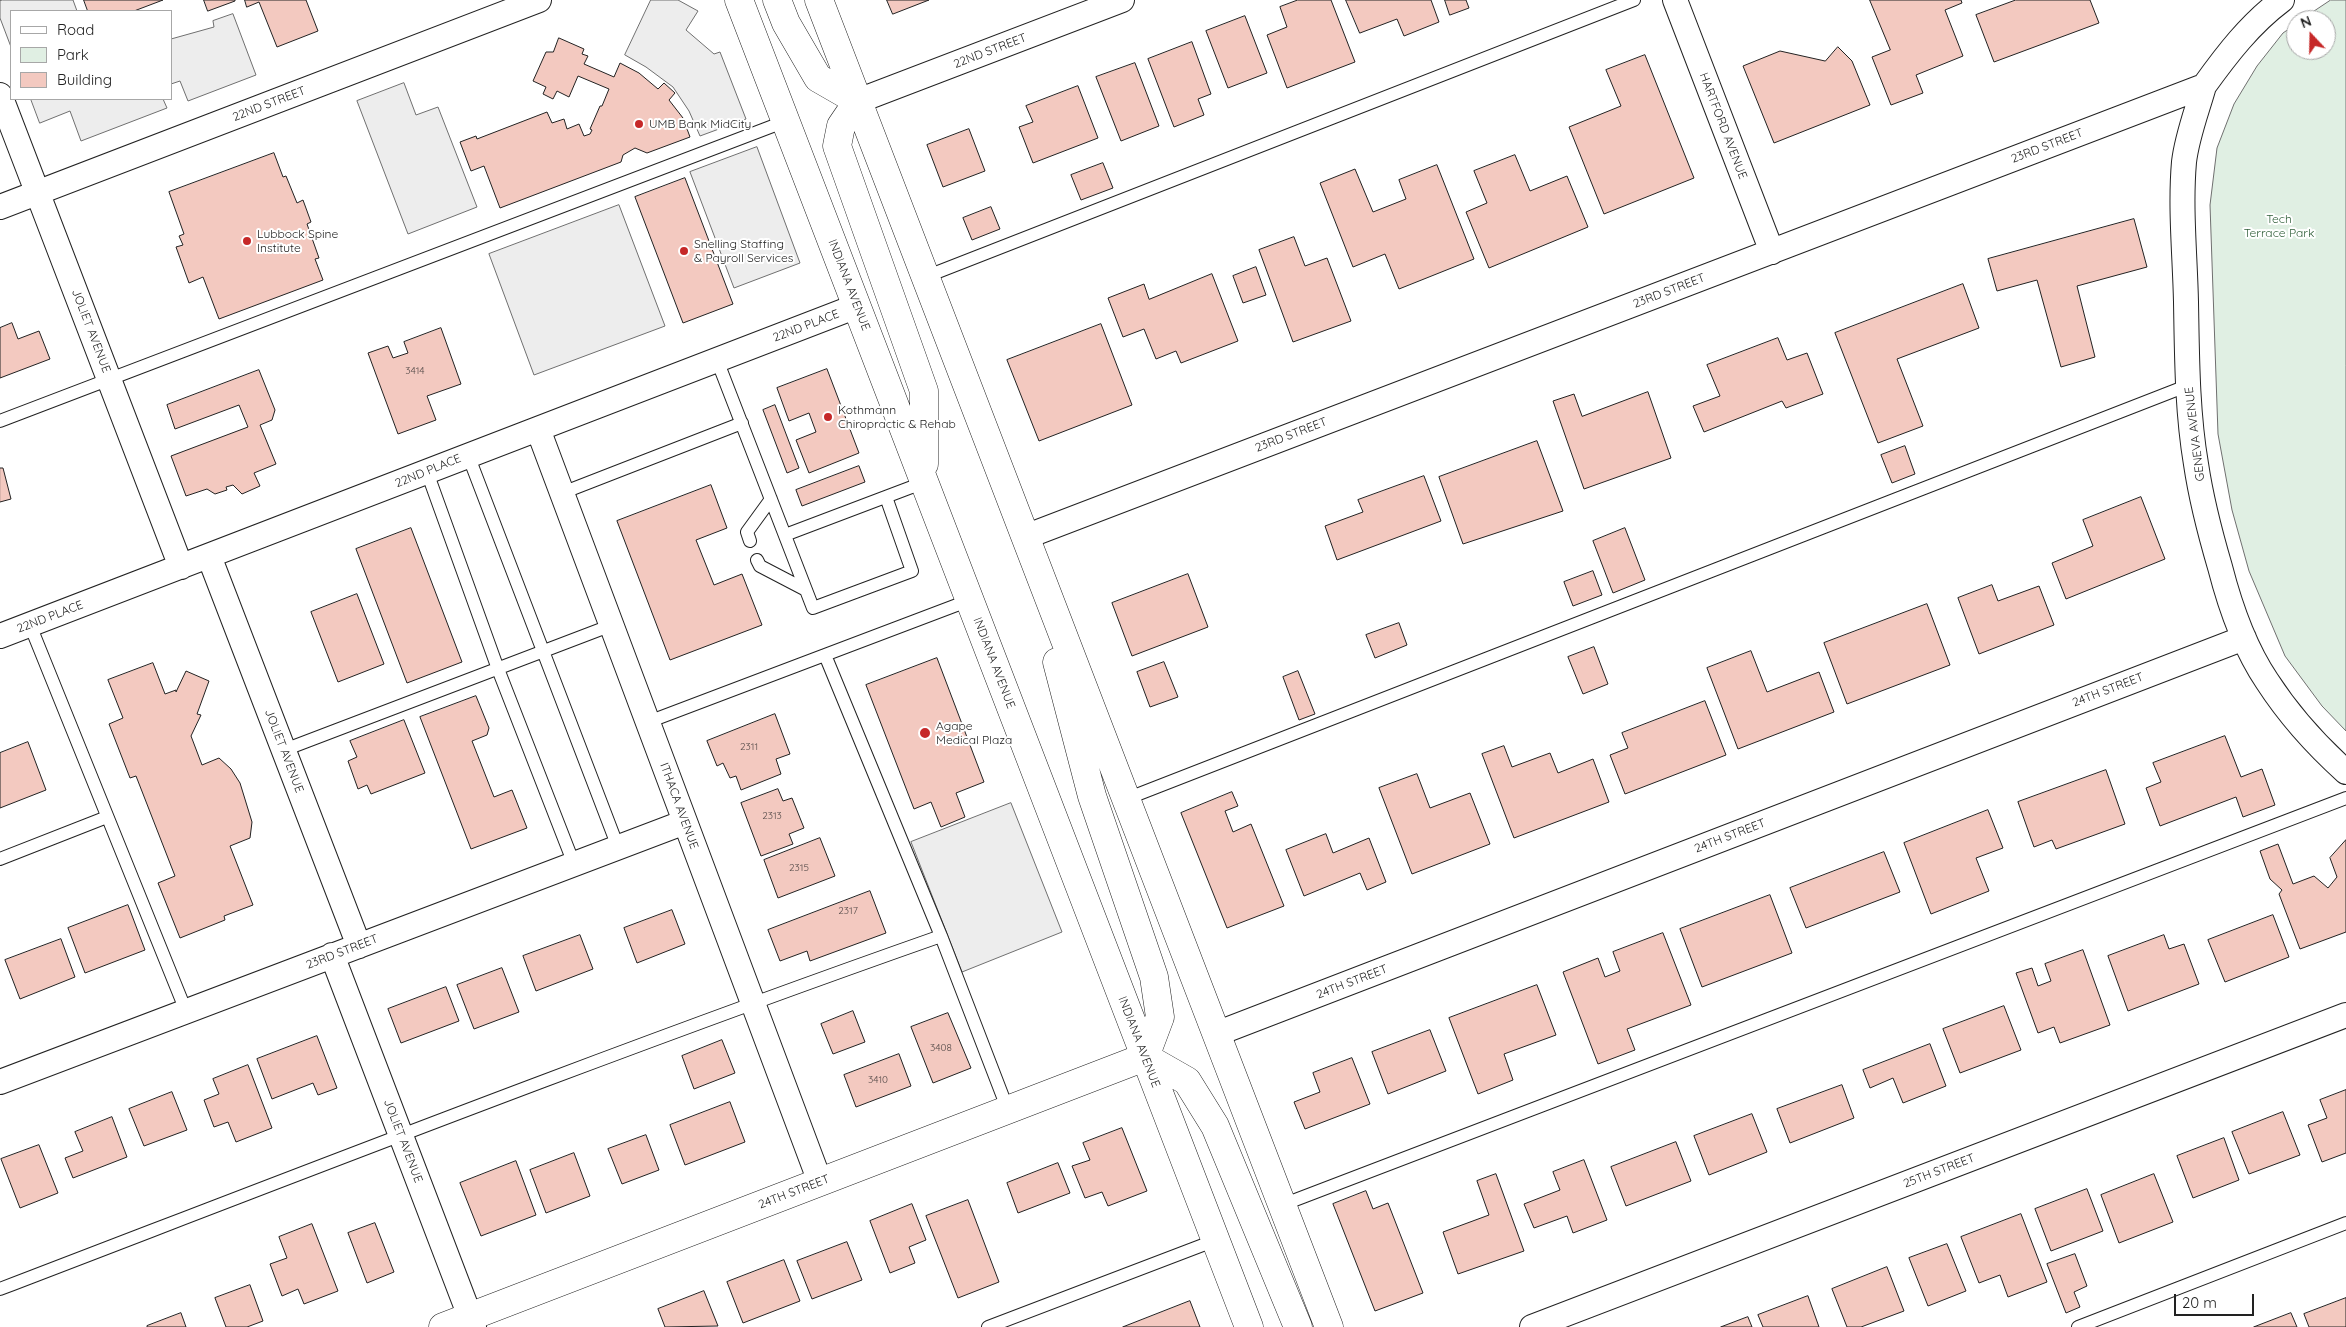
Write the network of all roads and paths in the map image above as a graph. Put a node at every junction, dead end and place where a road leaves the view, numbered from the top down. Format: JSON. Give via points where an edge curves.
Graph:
{"nodes":[{"id":1,"x":539,"y":0,"type":"edge"},
{"id":2,"x":739,"y":0,"type":"edge"},
{"id":3,"x":777,"y":0,"type":"edge"},
{"id":4,"x":819,"y":0,"type":"edge"},
{"id":5,"x":1122,"y":0,"type":"edge"},
{"id":6,"x":1634,"y":0,"type":"edge"},
{"id":7,"x":1675,"y":0,"type":"edge"},
{"id":8,"x":2282,"y":0,"type":"edge"},
{"id":9,"x":2204,"y":86,"type":"junction"},
{"id":10,"x":0,"y":95,"type":"edge"},
{"id":11,"x":858,"y":102,"type":"junction"},
{"id":12,"x":786,"y":121,"type":"junction"},
{"id":13,"x":38,"y":193,"type":"junction"},
{"id":14,"x":0,"y":207,"type":"edge"},
{"id":15,"x":1772,"y":252,"type":"junction"},
{"id":16,"x":925,"y":277,"type":"junction"},
{"id":17,"x":857,"y":306,"type":"junction"},
{"id":18,"x":717,"y":360,"type":"junction"},
{"id":19,"x":109,"y":379,"type":"junction"},
{"id":20,"x":2188,"y":385,"type":"junction"},
{"id":21,"x":0,"y":421,"type":"edge"},
{"id":22,"x":742,"y":423,"type":"junction"},
{"id":23,"x":538,"y":429,"type":"junction"},
{"id":24,"x":468,"y":455,"type":"junction"},
{"id":25,"x":427,"y":472,"type":"junction"},
{"id":26,"x":925,"y":482,"type":"junction"},
{"id":27,"x":562,"y":493,"type":"junction"},
{"id":28,"x":886,"y":497,"type":"junction"},
{"id":29,"x":771,"y":499,"type":"junction"},
{"id":30,"x":785,"y":535,"type":"junction"},
{"id":31,"x":1025,"y":537,"type":"junction"},
{"id":32,"x":750,"y":541,"type":"dead end"},
{"id":33,"x":209,"y":556,"type":"junction"},
{"id":34,"x":757,"y":560,"type":"dead end"},
{"id":35,"x":181,"y":566,"type":"junction"},
{"id":36,"x":806,"y":590,"type":"junction"},
{"id":37,"x":970,"y":600,"type":"junction"},
{"id":38,"x":30,"y":624,"type":"junction"},
{"id":39,"x":612,"y":625,"type":"junction"},
{"id":40,"x":0,"y":636,"type":"edge"},
{"id":41,"x":2244,"y":638,"type":"junction"},
{"id":42,"x":543,"y":652,"type":"junction"},
{"id":43,"x":826,"y":655,"type":"junction"},
{"id":44,"x":498,"y":669,"type":"junction"},
{"id":45,"x":648,"y":722,"type":"junction"},
{"id":46,"x":284,"y":750,"type":"junction"},
{"id":47,"x":2346,"y":772,"type":"edge"},
{"id":48,"x":2346,"y":798,"type":"edge"},
{"id":49,"x":1126,"y":799,"type":"junction"},
{"id":50,"x":107,"y":817,"type":"junction"},
{"id":51,"x":685,"y":822,"type":"junction"},
{"id":52,"x":618,"y":847,"type":"junction"},
{"id":53,"x":0,"y":859,"type":"edge"},
{"id":54,"x":574,"y":864,"type":"junction"},
{"id":55,"x":941,"y":936,"type":"junction"},
{"id":56,"x":359,"y":946,"type":"junction"},
{"id":57,"x":332,"y":956,"type":"junction"},
{"id":58,"x":753,"y":1002,"type":"junction"},
{"id":59,"x":186,"y":1011,"type":"junction"},
{"id":60,"x":2346,"y":1015,"type":"edge"},
{"id":61,"x":1216,"y":1034,"type":"junction"},
{"id":62,"x":1145,"y":1057,"type":"junction"},
{"id":63,"x":0,"y":1082,"type":"edge"},
{"id":64,"x":1008,"y":1110,"type":"junction"},
{"id":65,"x":401,"y":1134,"type":"junction"},
{"id":66,"x":820,"y":1182,"type":"junction"},
{"id":67,"x":1282,"y":1205,"type":"junction"},
{"id":68,"x":2346,"y":1224,"type":"edge"},
{"id":69,"x":1216,"y":1240,"type":"junction"},
{"id":70,"x":0,"y":1289,"type":"edge"},
{"id":71,"x":472,"y":1322,"type":"edge"},
{"id":72,"x":443,"y":1327,"type":"edge"},
{"id":73,"x":988,"y":1327,"type":"edge"},
{"id":74,"x":1249,"y":1327,"type":"edge"},
{"id":75,"x":1298,"y":1327,"type":"edge"},
{"id":76,"x":1329,"y":1327,"type":"edge"},
{"id":77,"x":1532,"y":1327,"type":"edge"},
{"id":78,"x":2078,"y":1327,"type":"edge"}],
"edges":[{"from":1,"to":13,"type":"street","name":"22ND STREET"},
{"from":2,"to":12,"type":"main road","name":"INDIANA AVENUE"},
{"from":3,"to":11,"type":"main road","via":[[786,23],[818,78]]},
{"from":4,"to":11,"type":"main road"},
{"from":5,"to":11,"type":"street","name":"22ND STREET"},
{"from":6,"to":16,"type":"lane"},
{"from":7,"to":15,"type":"street","name":"HARTFORD AVENUE"},
{"from":8,"to":9,"type":"street","via":[[2260,16],[2230,49]]},
{"from":9,"to":15,"type":"street","name":"23RD STREET"},
{"from":9,"to":20,"type":"street","name":"GENEVA AVENUE","via":[[2184,162]]},
{"from":10,"to":13,"type":"street","name":"JOLIET AVENUE"},
{"from":11,"to":16,"type":"main road"},
{"from":11,"to":26,"type":"main road","via":[[841,126],[837,146],[924,391]]},
{"from":12,"to":17,"type":"main road","name":"INDIANA AVENUE"},
{"from":12,"to":19,"type":"lane"},
{"from":13,"to":14,"type":"street","name":"22ND STREET"},
{"from":13,"to":19,"type":"street","name":"JOLIET AVENUE"},
{"from":15,"to":31,"type":"street","name":"23RD STREET"},
{"from":16,"to":31,"type":"main road"},
{"from":17,"to":18,"type":"street","name":"22ND PLACE"},
{"from":17,"to":26,"type":"main road","name":"INDIANA AVENUE"},
{"from":18,"to":22,"type":"lane"},
{"from":18,"to":23,"type":"street","name":"22ND PLACE"},
{"from":19,"to":21,"type":"lane"},
{"from":19,"to":35,"type":"street","name":"JOLIET AVENUE"},
{"from":20,"to":41,"type":"street","name":"GENEVA AVENUE","via":[[2196,463],[2211,534],[2228,598]]},
{"from":20,"to":49,"type":"lane"},
{"from":22,"to":27,"type":"lane"},
{"from":22,"to":29,"type":"lane"},
{"from":23,"to":24,"type":"street","name":"22ND PLACE"},
{"from":23,"to":27,"type":"street","name":"ITHACA AVENUE"},
{"from":24,"to":25,"type":"street","name":"22ND PLACE"},
{"from":24,"to":42,"type":"lane"},
{"from":25,"to":33,"type":"street","name":"22ND PLACE"},
{"from":25,"to":44,"type":"lane"},
{"from":26,"to":28,"type":"lane"},
{"from":26,"to":37,"type":"main road","name":"INDIANA AVENUE"},
{"from":27,"to":39,"type":"street","name":"ITHACA AVENUE"},
{"from":28,"to":30,"type":"lane"},
{"from":28,"to":36,"type":"lane","via":[[912,571],[813,608]]},
{"from":29,"to":30,"type":"lane"},
{"from":29,"to":32,"type":"lane","via":[[747,532]]},
{"from":30,"to":36,"type":"lane"},
{"from":31,"to":49,"type":"main road"},
{"from":31,"to":62,"type":"main road","via":[[1092,796],[1154,977],[1160,1017]]},
{"from":33,"to":35,"type":"street","name":"22ND PLACE"},
{"from":33,"to":46,"type":"street","name":"JOLIET AVENUE"},
{"from":34,"to":36,"type":"lane","via":[[760,566]]},
{"from":35,"to":38,"type":"street","name":"22ND PLACE"},
{"from":37,"to":43,"type":"lane"},
{"from":37,"to":62,"type":"main road","name":"INDIANA AVENUE"},
{"from":38,"to":40,"type":"street","name":"22ND PLACE"},
{"from":38,"to":50,"type":"lane"},
{"from":39,"to":42,"type":"lane"},
{"from":39,"to":45,"type":"street","name":"ITHACA AVENUE"},
{"from":41,"to":47,"type":"street","name":"GENEVA AVENUE","via":[[2266,680],[2295,720]]},
{"from":41,"to":61,"type":"street","name":"24TH STREET"},
{"from":42,"to":44,"type":"lane"},
{"from":42,"to":52,"type":"lane"},
{"from":43,"to":45,"type":"lane"},
{"from":43,"to":55,"type":"lane"},
{"from":44,"to":46,"type":"lane"},
{"from":44,"to":54,"type":"lane"},
{"from":45,"to":51,"type":"street","name":"ITHACA AVENUE"},
{"from":46,"to":56,"type":"street","name":"JOLIET AVENUE"},
{"from":48,"to":67,"type":"lane"},
{"from":49,"to":61,"type":"main road"},
{"from":50,"to":53,"type":"lane"},
{"from":50,"to":59,"type":"lane"},
{"from":51,"to":52,"type":"street","name":"23RD STREET"},
{"from":51,"to":58,"type":"street","name":"ITHACA AVENUE"},
{"from":52,"to":54,"type":"street","name":"23RD STREET"},
{"from":54,"to":56,"type":"street","name":"23RD STREET"},
{"from":55,"to":58,"type":"lane"},
{"from":55,"to":64,"type":"lane"},
{"from":56,"to":57,"type":"street","name":"23RD STREET"},
{"from":57,"to":59,"type":"street","name":"23RD STREET"},
{"from":57,"to":65,"type":"street","name":"JOLIET AVENUE"},
{"from":58,"to":65,"type":"lane"},
{"from":58,"to":66,"type":"street","name":"ITHACA AVENUE"},
{"from":59,"to":63,"type":"street","name":"23RD STREET"},
{"from":60,"to":77,"type":"street","name":"25TH STREET"},
{"from":61,"to":67,"type":"main road"},
{"from":62,"to":64,"type":"main road","name":"24TH STREET"},
{"from":62,"to":69,"type":"main road","name":"INDIANA AVENUE"},
{"from":62,"to":75,"type":"main road","via":[[1187,1081],[1215,1126]]},
{"from":64,"to":66,"type":"main road","name":"24TH STREET"},
{"from":65,"to":70,"type":"lane"},
{"from":65,"to":71,"type":"street","name":"JOLIET AVENUE"},
{"from":66,"to":71,"type":"main road","name":"24TH STREET"},
{"from":67,"to":76,"type":"main road"},
{"from":68,"to":78,"type":"lane"},
{"from":69,"to":73,"type":"lane"},
{"from":69,"to":74,"type":"main road","name":"INDIANA AVENUE"},
{"from":71,"to":72,"type":"main road","name":"24TH STREET"}]}
